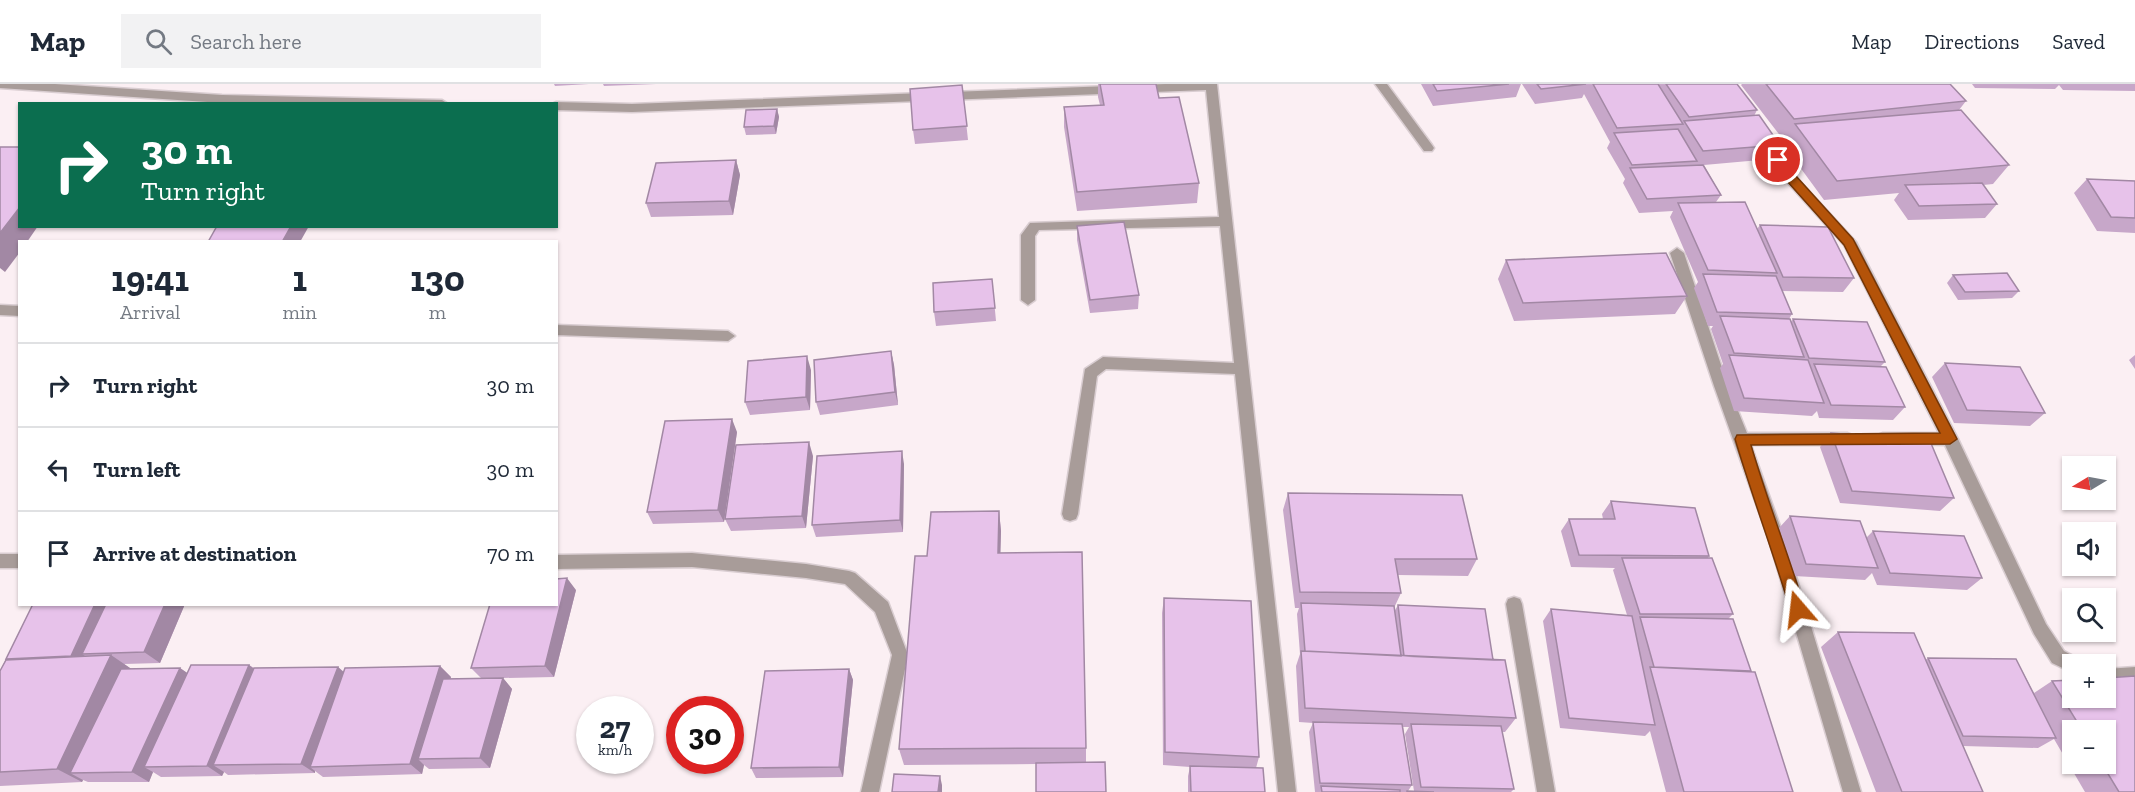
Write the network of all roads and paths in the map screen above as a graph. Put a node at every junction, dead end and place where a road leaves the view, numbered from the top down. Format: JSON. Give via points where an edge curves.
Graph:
{"nodes":[{"id":1,"x":0,"y":84,"type":"edge"},
{"id":2,"x":1381,"y":84,"type":"edge"},
{"id":3,"x":1211,"y":85,"type":"edge"},
{"id":4,"x":354,"y":102,"type":"edge"},
{"id":5,"x":558,"y":106,"type":"edge"},
{"id":6,"x":1757,"y":131,"type":"edge"},
{"id":7,"x":1428,"y":148,"type":"dead end"},
{"id":8,"x":1226,"y":221,"type":"junction"},
{"id":9,"x":1677,"y":253,"type":"dead end"},
{"id":10,"x":1028,"y":300,"type":"dead end"},
{"id":11,"x":0,"y":310,"type":"edge"},
{"id":12,"x":18,"y":311,"type":"edge"},
{"id":13,"x":558,"y":330,"type":"edge"},
{"id":14,"x":728,"y":336,"type":"dead end"},
{"id":15,"x":1243,"y":369,"type":"junction"},
{"id":16,"x":1742,"y":439,"type":"junction"},
{"id":17,"x":1950,"y":439,"type":"junction"},
{"id":18,"x":1070,"y":514,"type":"dead end"},
{"id":19,"x":0,"y":561,"type":"edge"},
{"id":20,"x":18,"y":561,"type":"edge"},
{"id":21,"x":558,"y":562,"type":"edge"},
{"id":22,"x":1514,"y":604,"type":"dead end"},
{"id":23,"x":2062,"y":659,"type":"edge"},
{"id":24,"x":2135,"y":675,"type":"edge"},
{"id":25,"x":2116,"y":676,"type":"edge"},
{"id":26,"x":870,"y":792,"type":"edge"},
{"id":27,"x":1287,"y":792,"type":"edge"},
{"id":28,"x":1546,"y":792,"type":"edge"},
{"id":29,"x":1852,"y":792,"type":"edge"}],
"edges":[{"from":1,"to":4,"type":"street","via":[[222,99]]},
{"from":2,"to":7,"type":"street"},
{"from":3,"to":5,"type":"street","via":[[632,108]]},
{"from":3,"to":8,"type":"street"},
{"from":6,"to":17,"type":"street","via":[[1791,178],[1849,242]]},
{"from":8,"to":10,"type":"street","via":[[1035,226],[1028,235]]},
{"from":8,"to":15,"type":"street"},
{"from":9,"to":16,"type":"street"},
{"from":11,"to":12,"type":"street"},
{"from":13,"to":14,"type":"street"},
{"from":15,"to":18,"type":"street","via":[[1103,363],[1090,373]]},
{"from":15,"to":27,"type":"street"},
{"from":16,"to":17,"type":"street"},
{"from":16,"to":29,"type":"street","via":[[1777,540]]},
{"from":17,"to":23,"type":"street","via":[[2040,629]]},
{"from":19,"to":20,"type":"street"},
{"from":21,"to":26,"type":"street","via":[[692,560],[849,578],[882,607],[900,655]]},
{"from":22,"to":28,"type":"street"},
{"from":24,"to":25,"type":"street"}]}
